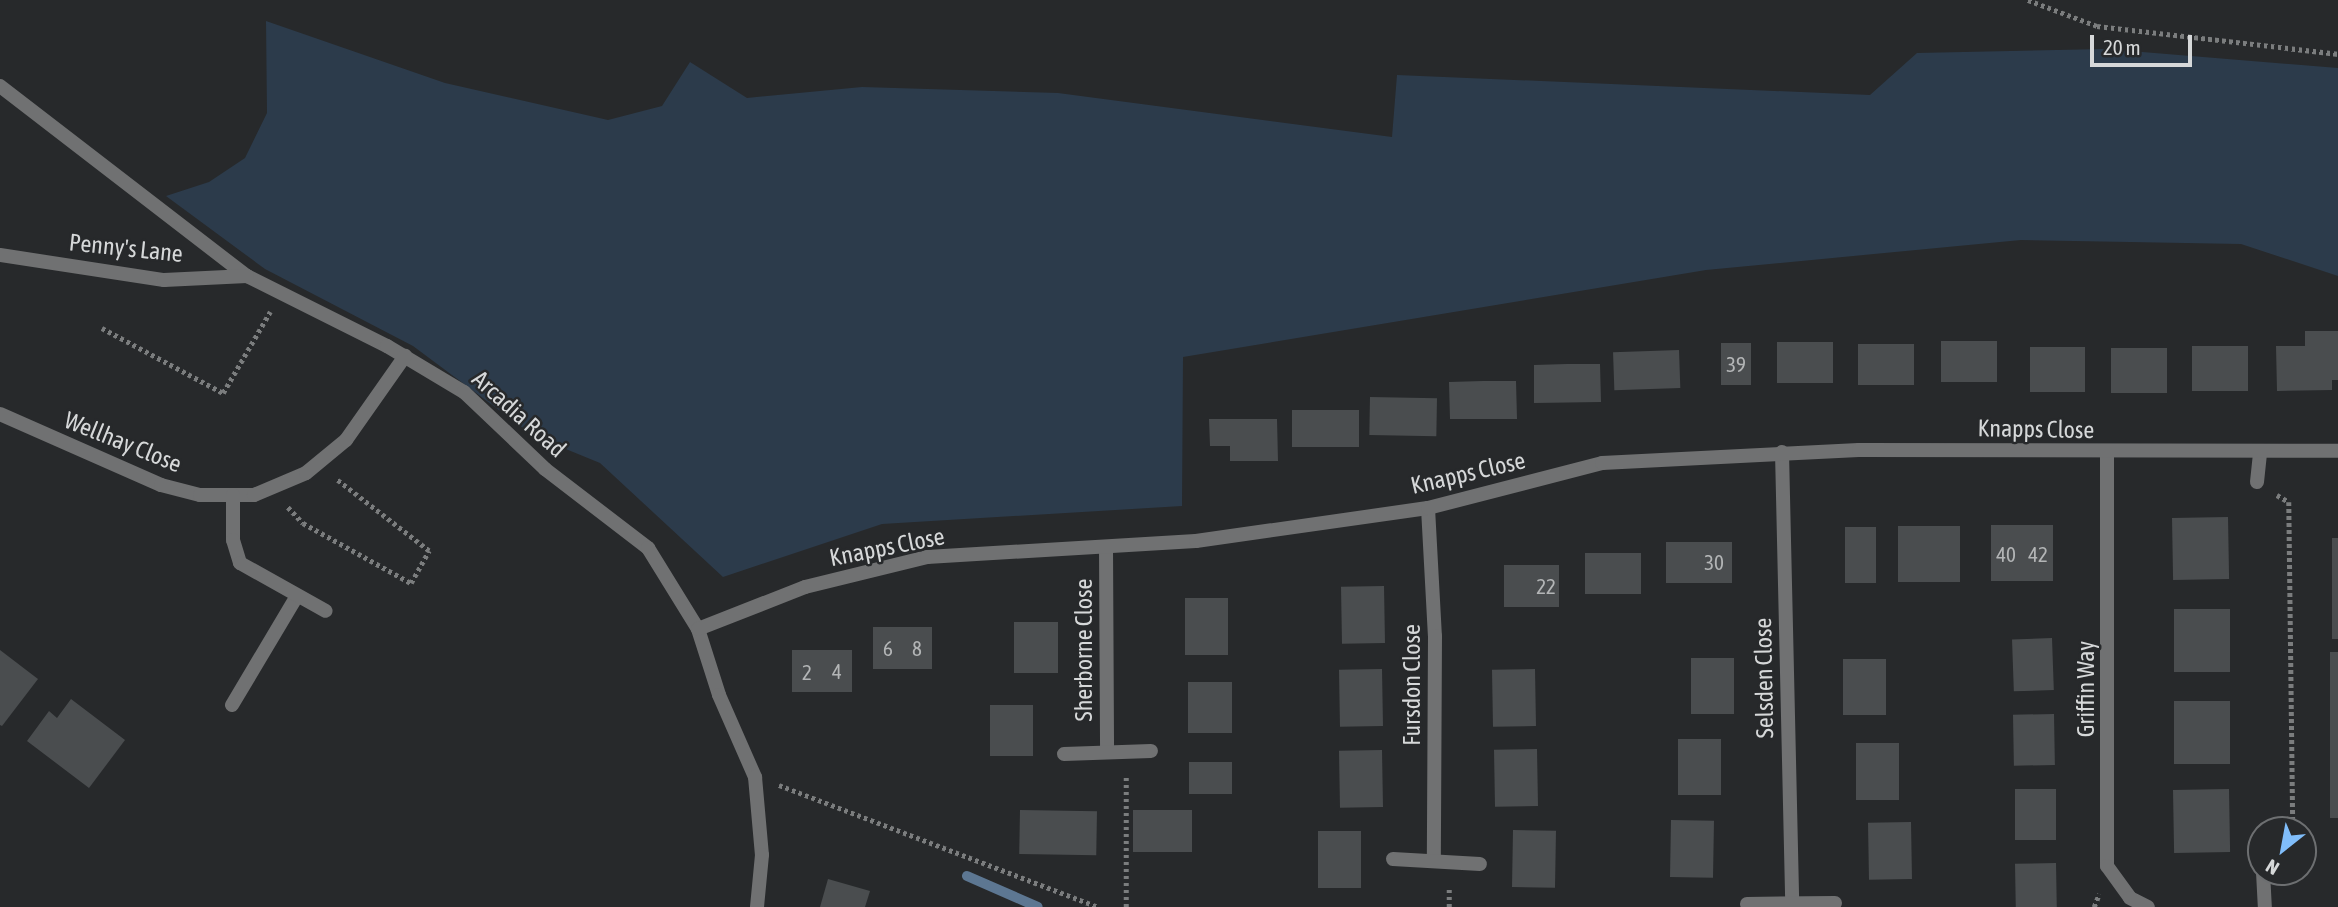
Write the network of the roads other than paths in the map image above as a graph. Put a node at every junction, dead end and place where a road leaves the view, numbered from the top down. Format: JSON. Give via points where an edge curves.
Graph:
{"nodes":[{"id":1,"x":0,"y":86,"type":"edge"},
{"id":2,"x":0,"y":255,"type":"edge"},
{"id":3,"x":247,"y":276,"type":"junction"},
{"id":4,"x":405,"y":356,"type":"junction"},
{"id":5,"x":0,"y":414,"type":"edge"},
{"id":6,"x":2260,"y":451,"type":"junction"},
{"id":7,"x":2338,"y":451,"type":"edge"},
{"id":8,"x":1782,"y":452,"type":"junction"},
{"id":9,"x":2107,"y":452,"type":"junction"},
{"id":10,"x":2257,"y":482,"type":"road end"},
{"id":11,"x":233,"y":495,"type":"junction"},
{"id":12,"x":1428,"y":508,"type":"junction"},
{"id":13,"x":1106,"y":547,"type":"junction"},
{"id":14,"x":297,"y":596,"type":"junction"},
{"id":15,"x":326,"y":611,"type":"dead end"},
{"id":16,"x":698,"y":629,"type":"junction"},
{"id":17,"x":232,"y":705,"type":"dead end"},
{"id":18,"x":1151,"y":751,"type":"dead end"},
{"id":19,"x":1107,"y":752,"type":"junction"},
{"id":20,"x":1064,"y":754,"type":"dead end"},
{"id":21,"x":1393,"y":859,"type":"dead end"},
{"id":22,"x":1434,"y":861,"type":"junction"},
{"id":23,"x":1480,"y":864,"type":"dead end"},
{"id":24,"x":2264,"y":886,"type":"edge"},
{"id":25,"x":1747,"y":904,"type":"dead end"},
{"id":26,"x":1792,"y":904,"type":"junction"},
{"id":27,"x":1835,"y":904,"type":"dead end"},
{"id":28,"x":757,"y":907,"type":"edge"},
{"id":29,"x":2148,"y":907,"type":"edge"},
{"id":30,"x":2265,"y":907,"type":"edge"}],
"edges":[{"from":1,"to":3,"type":"street","name":"Arcadia Road"},
{"from":2,"to":3,"type":"street","name":"Penny's Lane","via":[[164,280]]},
{"from":3,"to":4,"type":"street","name":"Arcadia Road"},
{"from":4,"to":11,"type":"street","name":"Wellhay Close","via":[[346,439],[317,464],[254,495]]},
{"from":4,"to":16,"type":"street","name":"Arcadia Road","via":[[464,392],[545,469],[648,548]]},
{"from":5,"to":11,"type":"street","name":"Wellhay Close","via":[[162,485],[200,495]]},
{"from":6,"to":7,"type":"street","name":"Knapps Close"},
{"from":6,"to":9,"type":"street","name":"Knapps Close"},
{"from":6,"to":10,"type":"street"},
{"from":8,"to":9,"type":"street","name":"Knapps Close"},
{"from":8,"to":12,"type":"street","name":"Knapps Close","via":[[1602,463]]},
{"from":8,"to":26,"type":"street","name":"Selsden Close"},
{"from":9,"to":29,"type":"street","name":"Griffin Way","via":[[2107,866],[2130,898]]},
{"from":11,"to":14,"type":"street","via":[[233,540],[240,563]]},
{"from":12,"to":13,"type":"street","name":"Knapps Close","via":[[1196,541]]},
{"from":12,"to":22,"type":"street","name":"Fursdon Close","via":[[1436,636]]},
{"from":13,"to":16,"type":"street","name":"Knapps Close","via":[[926,557],[806,587]]},
{"from":13,"to":19,"type":"street","name":"Sherborne Close"},
{"from":14,"to":15,"type":"street"},
{"from":14,"to":17,"type":"street"},
{"from":16,"to":28,"type":"street","name":"Arcadia Road","via":[[719,695],[755,777],[762,855]]},
{"from":18,"to":19,"type":"street","name":"Sherborne Close"},
{"from":19,"to":20,"type":"street","name":"Sherborne Close"},
{"from":21,"to":22,"type":"street"},
{"from":22,"to":23,"type":"street"},
{"from":24,"to":30,"type":"street"},
{"from":25,"to":26,"type":"street"},
{"from":26,"to":27,"type":"street"}]}
